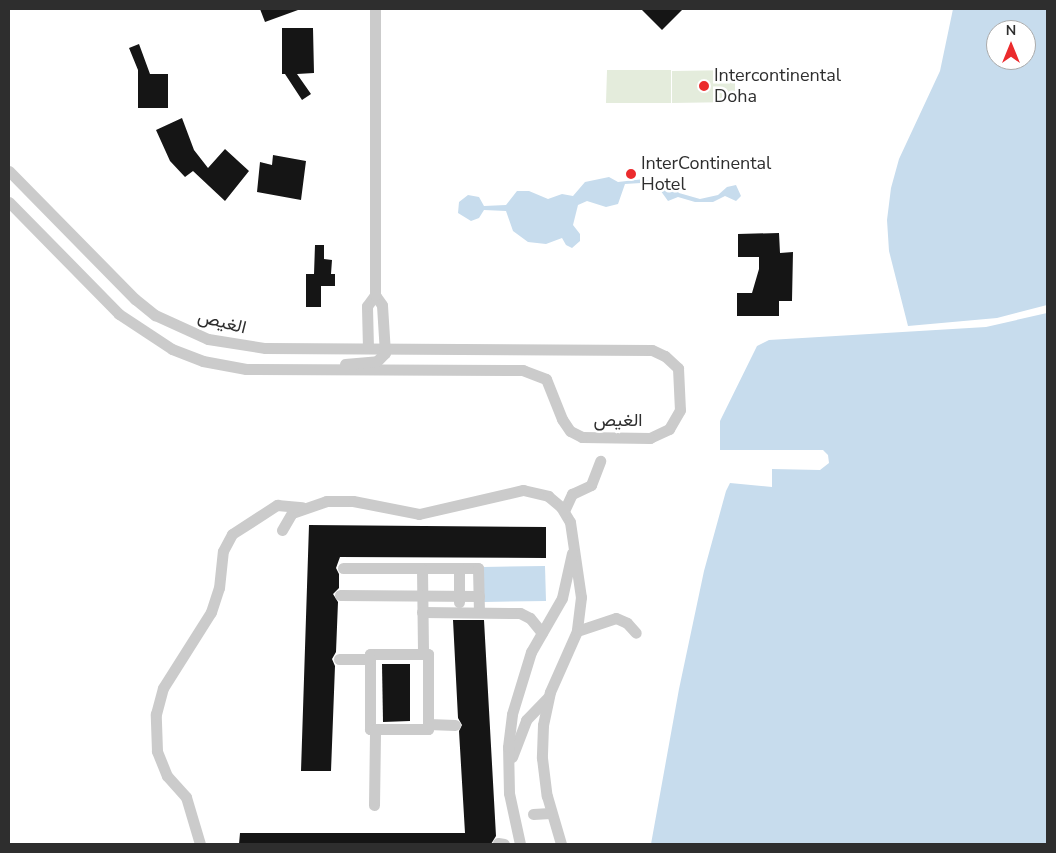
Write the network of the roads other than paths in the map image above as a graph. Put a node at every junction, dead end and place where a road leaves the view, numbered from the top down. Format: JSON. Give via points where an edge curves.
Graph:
{"nodes":[{"id":1,"x":375,"y":9,"type":"edge"},
{"id":2,"x":9,"y":170,"type":"edge"},
{"id":3,"x":9,"y":202,"type":"edge"},
{"id":4,"x":375,"y":295,"type":"junction"},
{"id":5,"x":368,"y":348,"type":"junction"},
{"id":6,"x":385,"y":348,"type":"junction"},
{"id":7,"x":336,"y":370,"type":"junction"},
{"id":8,"x":600,"y":461,"type":"dead end"},
{"id":9,"x":302,"y":507,"type":"junction"},
{"id":10,"x":564,"y":511,"type":"junction"},
{"id":11,"x":282,"y":530,"type":"dead end"},
{"id":12,"x":574,"y":541,"type":"junction"},
{"id":13,"x":343,"y":568,"type":"dead end"},
{"id":14,"x":459,"y":568,"type":"junction"},
{"id":15,"x":422,"y":569,"type":"junction"},
{"id":16,"x":340,"y":595,"type":"dead end"},
{"id":17,"x":422,"y":595,"type":"junction"},
{"id":18,"x":459,"y":596,"type":"junction"},
{"id":19,"x":479,"y":596,"type":"junction"},
{"id":20,"x":422,"y":612,"type":"junction"},
{"id":21,"x":460,"y":612,"type":"junction"},
{"id":22,"x":479,"y":612,"type":"junction"},
{"id":23,"x":577,"y":631,"type":"junction"},
{"id":24,"x":542,"y":633,"type":"junction"},
{"id":25,"x":636,"y":633,"type":"dead end"},
{"id":26,"x":423,"y":654,"type":"junction"},
{"id":27,"x":339,"y":659,"type":"dead end"},
{"id":28,"x":370,"y":659,"type":"junction"},
{"id":29,"x":548,"y":697,"type":"junction"},
{"id":30,"x":428,"y":724,"type":"junction"},
{"id":31,"x":455,"y":725,"type":"dead end"},
{"id":32,"x":375,"y":729,"type":"junction"},
{"id":33,"x":504,"y":777,"type":"junction"},
{"id":34,"x":374,"y":805,"type":"dead end"},
{"id":35,"x":511,"y":812,"type":"junction"},
{"id":36,"x":550,"y":813,"type":"junction"},
{"id":37,"x":533,"y":814,"type":"dead end"},
{"id":38,"x":200,"y":844,"type":"edge"},
{"id":39,"x":520,"y":844,"type":"edge"},
{"id":40,"x":529,"y":844,"type":"edge"},
{"id":41,"x":560,"y":844,"type":"edge"}],
"edges":[{"from":1,"to":4,"type":"street"},
{"from":2,"to":5,"type":"street","name":"الغيص","via":[[135,299],[155,315],[183,330],[233,346]]},
{"from":3,"to":7,"type":"street","name":"الغيص","via":[[119,314],[172,349],[203,361],[246,370]]},
{"from":4,"to":5,"type":"street","via":[[367,306]]},
{"from":4,"to":6,"type":"street","via":[[382,305]]},
{"from":5,"to":6,"type":"street","name":"الغيص"},
{"from":6,"to":7,"type":"street","via":[[381,359],[346,363]]},
{"from":6,"to":7,"type":"street","name":"الغيص","via":[[652,350],[678,368],[680,410],[669,429],[650,438],[582,437],[570,431],[562,419],[554,392],[540,374],[523,370]]},
{"from":8,"to":10,"type":"street","via":[[592,485],[572,494]]},
{"from":9,"to":10,"type":"street","via":[[326,501],[354,501],[419,514],[523,490],[548,496]]},
{"from":9,"to":11,"type":"street","via":[[292,513]]},
{"from":9,"to":38,"type":"street","via":[[277,505],[232,534],[223,551],[211,612],[163,688],[156,714],[156,752],[168,776],[186,797]]},
{"from":10,"to":12,"type":"street"},
{"from":12,"to":23,"type":"street","via":[[581,597]]},
{"from":12,"to":24,"type":"street","via":[[562,598]]},
{"from":13,"to":15,"type":"street"},
{"from":14,"to":15,"type":"street"},
{"from":14,"to":18,"type":"street"},
{"from":14,"to":19,"type":"street","via":[[478,568]]},
{"from":15,"to":17,"type":"street"},
{"from":16,"to":17,"type":"street"},
{"from":17,"to":18,"type":"street"},
{"from":17,"to":20,"type":"street"},
{"from":18,"to":19,"type":"street"},
{"from":18,"to":21,"type":"street"},
{"from":19,"to":22,"type":"street"},
{"from":20,"to":21,"type":"street"},
{"from":20,"to":26,"type":"street"},
{"from":21,"to":22,"type":"street"},
{"from":22,"to":24,"type":"street","via":[[520,613]]},
{"from":23,"to":25,"type":"street","via":[[616,618],[627,623]]},
{"from":23,"to":29,"type":"street"},
{"from":24,"to":33,"type":"street","via":[[531,652],[515,701]]},
{"from":26,"to":28,"type":"street","via":[[370,654]]},
{"from":26,"to":30,"type":"street","via":[[428,654]]},
{"from":27,"to":28,"type":"street"},
{"from":28,"to":32,"type":"street","via":[[370,729]]},
{"from":29,"to":33,"type":"street","via":[[526,720]]},
{"from":29,"to":36,"type":"street","via":[[542,758]]},
{"from":30,"to":31,"type":"street"},
{"from":30,"to":32,"type":"street","via":[[428,729]]},
{"from":32,"to":34,"type":"street"},
{"from":33,"to":35,"type":"street"},
{"from":35,"to":39,"type":"street"},
{"from":35,"to":40,"type":"street"},
{"from":36,"to":37,"type":"street"},
{"from":36,"to":41,"type":"street"}]}
